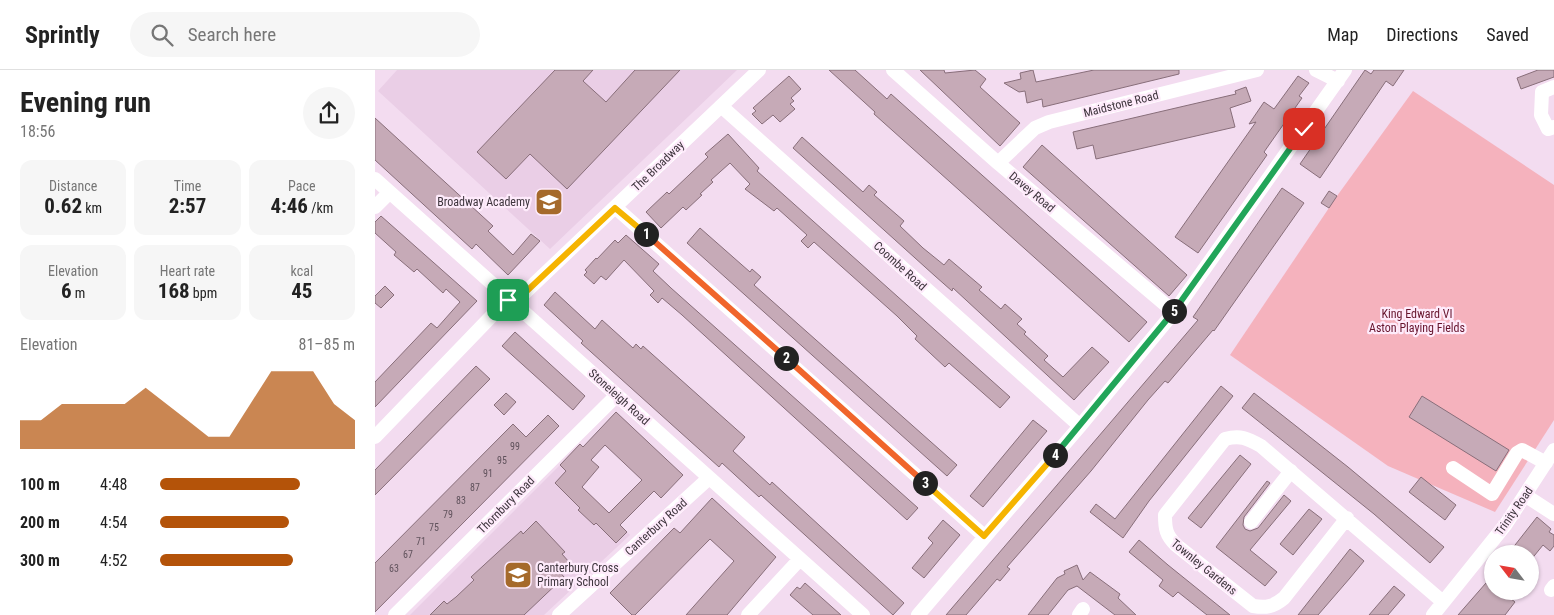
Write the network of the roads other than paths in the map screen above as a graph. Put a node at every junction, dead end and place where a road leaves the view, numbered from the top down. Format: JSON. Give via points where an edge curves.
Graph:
{"nodes":[{"id":1,"x":759,"y":70,"type":"edge"},
{"id":2,"x":893,"y":70,"type":"edge"},
{"id":3,"x":1257,"y":70,"type":"edge"},
{"id":4,"x":1316,"y":70,"type":"edge"},
{"id":5,"x":1341,"y":75,"type":"edge"},
{"id":6,"x":1554,"y":87,"type":"edge"},
{"id":7,"x":721,"y":106,"type":"junction"},
{"id":8,"x":1554,"y":127,"type":"edge"},
{"id":9,"x":998,"y":163,"type":"junction"},
{"id":10,"x":375,"y":180,"type":"edge"},
{"id":11,"x":389,"y":192,"type":"junction"},
{"id":12,"x":375,"y":207,"type":"edge"},
{"id":13,"x":615,"y":208,"type":"junction"},
{"id":14,"x":510,"y":302,"type":"junction"},
{"id":15,"x":1174,"y":312,"type":"junction"},
{"id":16,"x":617,"y":395,"type":"junction"},
{"id":17,"x":1080,"y":426,"type":"junction"},
{"id":18,"x":375,"y":437,"type":"edge"},
{"id":19,"x":1554,"y":450,"type":"edge"},
{"id":20,"x":1546,"y":463,"type":"junction"},
{"id":21,"x":1453,"y":468,"type":"dead end"},
{"id":22,"x":1291,"y":471,"type":"junction"},
{"id":23,"x":709,"y":478,"type":"junction"},
{"id":24,"x":1526,"y":496,"type":"junction"},
{"id":25,"x":1554,"y":514,"type":"edge"},
{"id":26,"x":1347,"y":518,"type":"junction"},
{"id":27,"x":1251,"y":522,"type":"dead end"},
{"id":28,"x":984,"y":536,"type":"junction"},
{"id":29,"x":800,"y":559,"type":"junction"},
{"id":30,"x":1443,"y":602,"type":"junction"},
{"id":31,"x":395,"y":615,"type":"edge"},
{"id":32,"x":559,"y":615,"type":"edge"},
{"id":33,"x":748,"y":615,"type":"edge"},
{"id":34,"x":863,"y":615,"type":"edge"},
{"id":35,"x":917,"y":615,"type":"edge"},
{"id":36,"x":1433,"y":615,"type":"edge"}],
"edges":[{"from":1,"to":7,"type":"street","name":"The Broadway"},
{"from":2,"to":9,"type":"street","name":"Davey Road"},
{"from":3,"to":9,"type":"street","name":"Maidstone Road","via":[[1049,122],[1035,128]]},
{"from":4,"to":5,"type":"street"},
{"from":5,"to":15,"type":"street"},
{"from":6,"to":8,"type":"street","via":[[1542,92],[1541,115],[1548,129]]},
{"from":7,"to":13,"type":"street","name":"The Broadway"},
{"from":7,"to":17,"type":"street","name":"Coombe Road"},
{"from":9,"to":15,"type":"street","name":"Davey Road"},
{"from":10,"to":11,"type":"street","name":"Stoneleigh Road"},
{"from":11,"to":12,"type":"street"},
{"from":11,"to":14,"type":"street","name":"Stoneleigh Road"},
{"from":13,"to":14,"type":"street","name":"The Broadway"},
{"from":13,"to":28,"type":"street"},
{"from":14,"to":16,"type":"street","name":"Stoneleigh Road"},
{"from":14,"to":18,"type":"street","name":"The Broadway"},
{"from":15,"to":17,"type":"street"},
{"from":16,"to":23,"type":"street","name":"Stoneleigh Road"},
{"from":16,"to":31,"type":"street","name":"Thornbury Road"},
{"from":17,"to":28,"type":"street"},
{"from":19,"to":20,"type":"street","name":"Trinity Road"},
{"from":20,"to":21,"type":"street","via":[[1522,450],[1492,494]]},
{"from":20,"to":24,"type":"street","name":"Trinity Road"},
{"from":22,"to":26,"type":"street","name":"Townley Gardens"},
{"from":22,"to":26,"type":"street","name":"Townley Gardens","via":[[1245,437],[1225,438],[1165,515],[1167,536],[1253,606],[1267,608],[1284,598]]},
{"from":22,"to":27,"type":"street"},
{"from":23,"to":29,"type":"street","name":"Stoneleigh Road"},
{"from":23,"to":32,"type":"street","name":"Canterbury Road"},
{"from":24,"to":25,"type":"street"},
{"from":24,"to":30,"type":"street","name":"Trinity Road"},
{"from":26,"to":30,"type":"street","name":"Townley Gardens"},
{"from":28,"to":35,"type":"street"},
{"from":29,"to":33,"type":"street"},
{"from":29,"to":34,"type":"street","name":"Stoneleigh Road"},
{"from":30,"to":36,"type":"street","name":"Trinity Road"}]}
